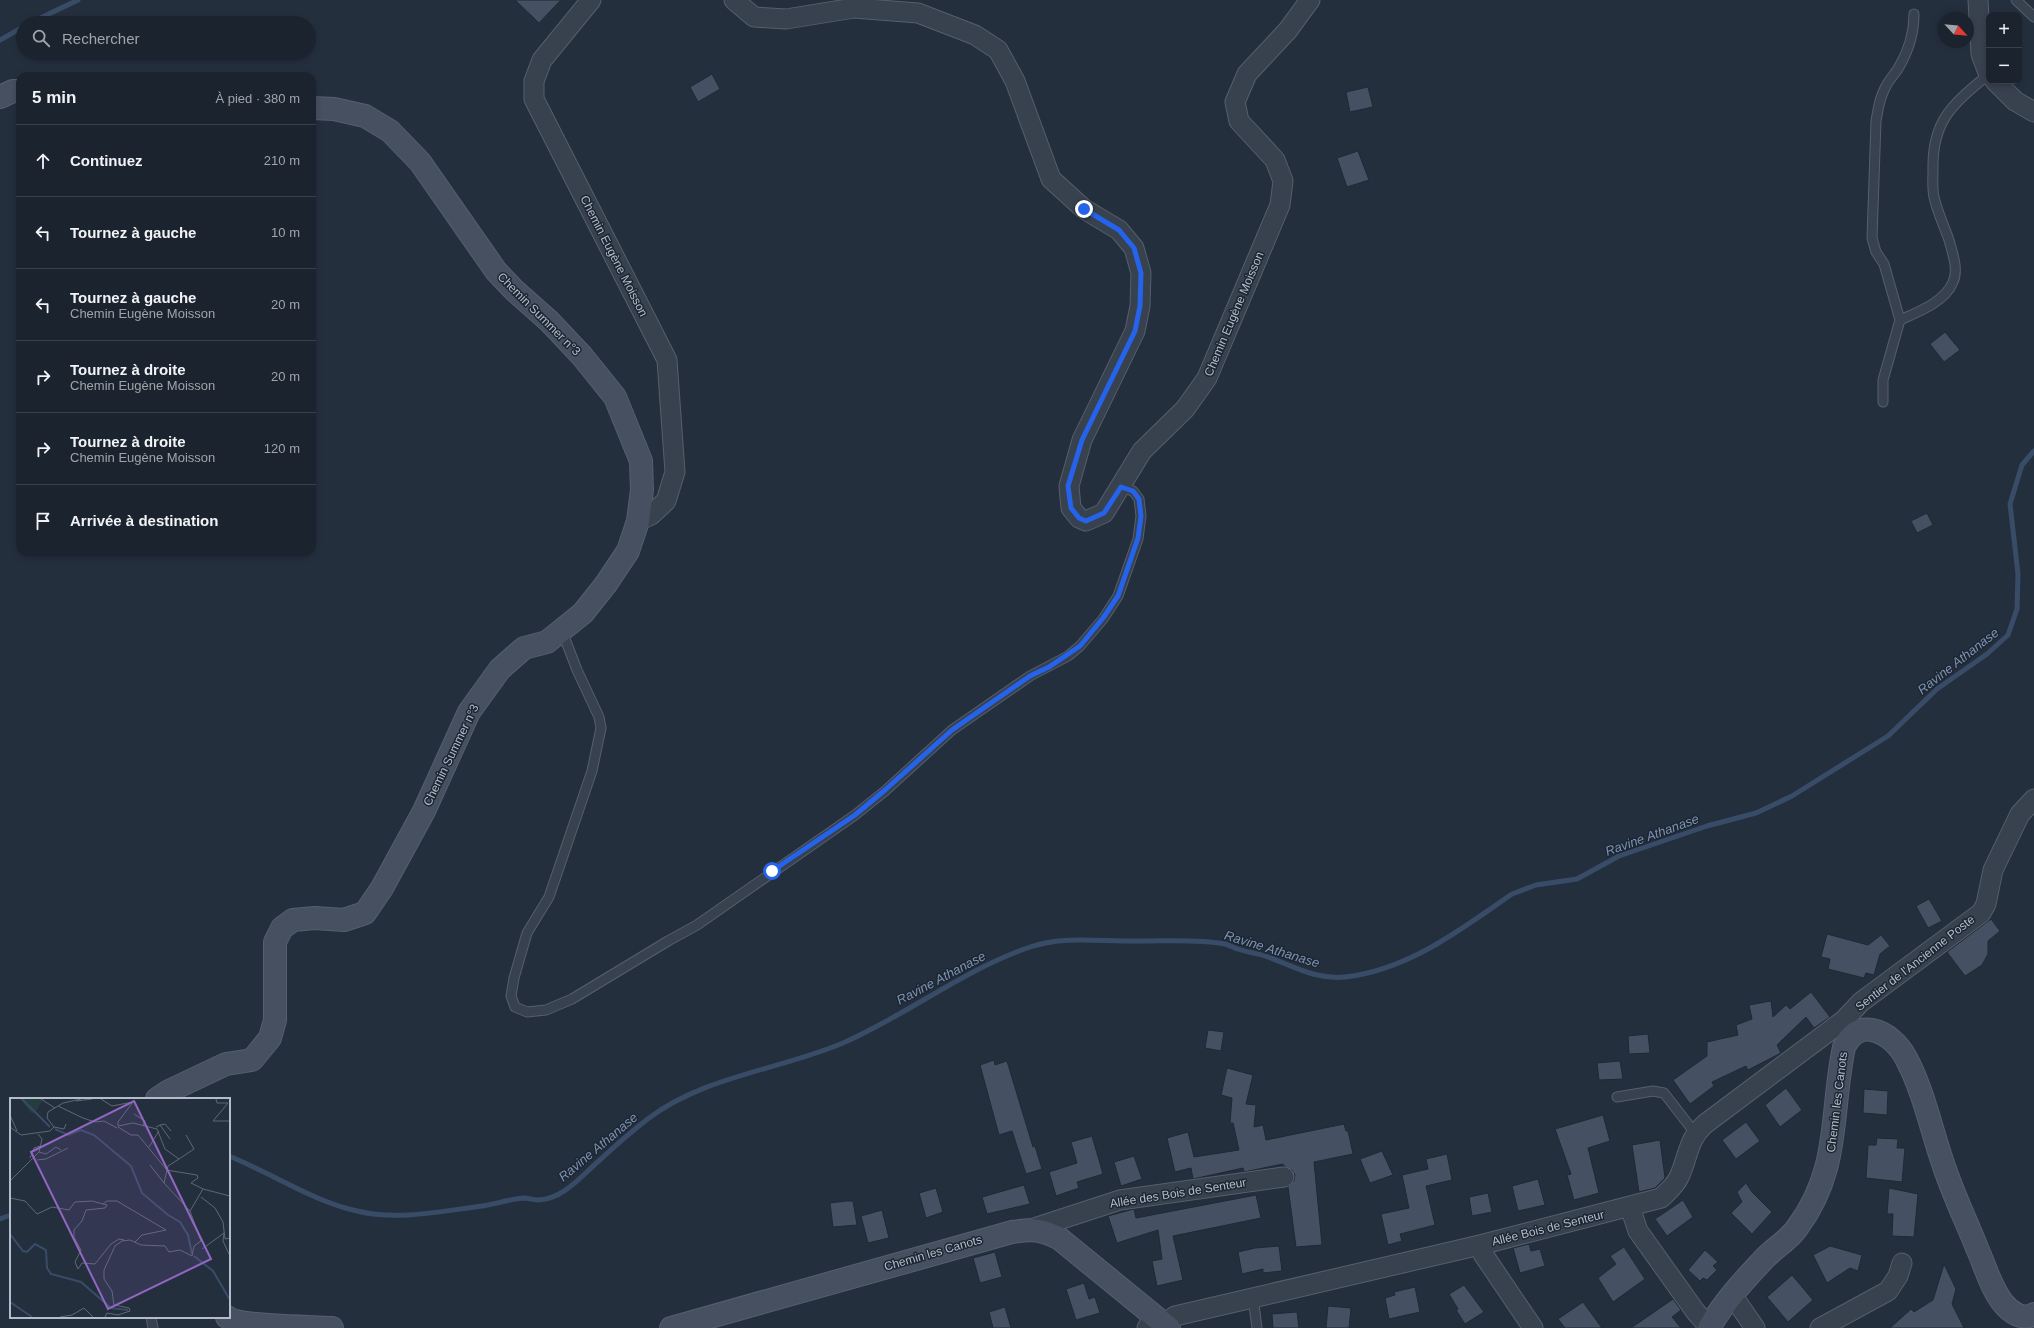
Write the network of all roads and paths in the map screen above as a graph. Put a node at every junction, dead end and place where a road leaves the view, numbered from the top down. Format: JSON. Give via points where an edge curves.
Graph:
{"nodes":[{"id":1,"x":591,"y":0,"type":"edge"},
{"id":2,"x":734,"y":0,"type":"edge"},
{"id":3,"x":1310,"y":0,"type":"edge"},
{"id":4,"x":1978,"y":0,"type":"edge"},
{"id":5,"x":2016,"y":0,"type":"edge"},
{"id":6,"x":1914,"y":14,"type":"dead end"},
{"id":7,"x":2034,"y":17,"type":"edge"},
{"id":8,"x":1986,"y":67,"type":"edge"},
{"id":9,"x":1986,"y":78,"type":"edge"},
{"id":10,"x":1998,"y":84,"type":"edge"},
{"id":11,"x":16,"y":91,"type":"edge"},
{"id":12,"x":0,"y":97,"type":"edge"},
{"id":13,"x":316,"y":108,"type":"edge"},
{"id":14,"x":2034,"y":112,"type":"edge"},
{"id":15,"x":1900,"y":320,"type":"junction"},
{"id":16,"x":1883,"y":402,"type":"dead end"},
{"id":17,"x":1121,"y":487,"type":"junction"},
{"id":18,"x":638,"y":521,"type":"junction"},
{"id":19,"x":562,"y":629,"type":"junction"},
{"id":20,"x":2034,"y":800,"type":"edge"},
{"id":21,"x":1849,"y":1027,"type":"junction"},
{"id":22,"x":1617,"y":1097,"type":"dead end"},
{"id":23,"x":158,"y":1098,"type":"edge"},
{"id":24,"x":1695,"y":1133,"type":"junction"},
{"id":25,"x":1284,"y":1177,"type":"dead end"},
{"id":26,"x":1630,"y":1207,"type":"junction"},
{"id":27,"x":1028,"y":1230,"type":"junction"},
{"id":28,"x":1480,"y":1245,"type":"junction"},
{"id":29,"x":1902,"y":1262,"type":"dead end"},
{"id":30,"x":1732,"y":1295,"type":"junction"},
{"id":31,"x":1253,"y":1297,"type":"junction"},
{"id":32,"x":2034,"y":1314,"type":"edge"},
{"id":33,"x":151,"y":1318,"type":"edge"},
{"id":34,"x":228,"y":1318,"type":"edge"},
{"id":35,"x":1159,"y":1324,"type":"edge"},
{"id":36,"x":153,"y":1328,"type":"edge"},
{"id":37,"x":332,"y":1328,"type":"edge"},
{"id":38,"x":671,"y":1328,"type":"edge"},
{"id":39,"x":1257,"y":1328,"type":"edge"},
{"id":40,"x":1533,"y":1328,"type":"edge"},
{"id":41,"x":1709,"y":1328,"type":"edge"},
{"id":42,"x":1755,"y":1328,"type":"edge"},
{"id":43,"x":1820,"y":1328,"type":"edge"}],
"edges":[{"from":1,"to":18,"type":"street","name":"Chemin Eugène Moisson","via":[[542,60],[534,81],[534,99],[667,360],[675,472],[666,501],[651,515]]},
{"from":2,"to":17,"type":"street","name":"Chemin Eugène Moisson","via":[[754,17],[786,19],[854,8],[918,13],[975,35],[998,50],[1015,81],[1051,179],[1084,209],[1119,230],[1134,248],[1141,273],[1140,306],[1135,331],[1082,440],[1068,486],[1071,508],[1079,518],[1086,521],[1104,513]]},
{"from":3,"to":17,"type":"street","name":"Chemin Eugène Moisson","via":[[1288,30],[1247,74],[1235,102],[1239,121],[1275,160],[1283,181],[1280,206],[1207,378],[1185,409],[1142,451]]},
{"from":4,"to":8,"type":"street","via":[[1981,54]]},
{"from":5,"to":7,"type":"lane"},
{"from":6,"to":15,"type":"lane","via":[[1910,48],[1885,87],[1878,104],[1876,121],[1872,238],[1876,252],[1884,264]]},
{"from":9,"to":15,"type":"lane","via":[[1950,109],[1941,124],[1933,149],[1934,196],[1953,255],[1953,282],[1944,295]]},
{"from":10,"to":14,"type":"street","via":[[2015,101]]},
{"from":11,"to":12,"type":"street"},
{"from":13,"to":18,"type":"street","name":"Chemin Summer n°3","via":[[334,109],[365,116],[390,131],[420,162],[496,272],[549,321],[615,397],[641,461],[642,490]]},
{"from":15,"to":16,"type":"lane","via":[[1883,380]]},
{"from":17,"to":19,"type":"lane","via":[[1133,491],[1139,499],[1141,516],[1138,538],[1118,596],[1080,646],[1055,664],[1030,676],[952,730],[855,815],[697,925],[572,999],[546,1010],[527,1012],[515,1007],[511,996],[514,978],[528,933],[549,897],[562,861],[592,771],[601,728],[599,717],[577,670]]},
{"from":18,"to":19,"type":"street","name":"Chemin Summer n°3","via":[[628,551],[606,584],[582,613]]},
{"from":19,"to":23,"type":"street","name":"Chemin Summer n°3","via":[[547,642],[524,648],[500,669],[469,712],[424,811],[366,913],[344,920],[293,920],[282,928],[275,942],[275,1020],[270,1038],[252,1060],[226,1064]]},
{"from":20,"to":21,"type":"street","name":"Sentier de l'Ancienne Poste","via":[[2020,814],[1994,870],[1986,904],[1981,913],[1861,1002]]},
{"from":21,"to":24,"type":"street"},
{"from":21,"to":30,"type":"street","name":"Chemin les Canots","via":[[1844,1047],[1830,1159],[1820,1191],[1796,1230],[1764,1259]]},
{"from":21,"to":32,"type":"street","via":[[1879,1032],[1894,1041],[1906,1057],[1920,1090],[1946,1172],[1992,1283],[2002,1302],[2012,1313]]},
{"from":22,"to":24,"type":"lane","via":[[1653,1091],[1664,1093]]},
{"from":24,"to":26,"type":"street","name":"Allée Bois de Senteur","via":[[1673,1187],[1661,1198]]},
{"from":25,"to":27,"type":"street","name":"Allée des Bois de Senteur","via":[[1120,1200]]},
{"from":26,"to":28,"type":"street","name":"Allée Bois de Senteur"},
{"from":26,"to":41,"type":"street","via":[[1638,1231]]},
{"from":27,"to":35,"type":"street","name":"Chemin les Canots","via":[[1045,1231],[1060,1239]]},
{"from":27,"to":38,"type":"street","name":"Chemin les Canots","via":[[1012,1232]]},
{"from":28,"to":31,"type":"street","name":"Allée Bois de Senteur"},
{"from":28,"to":40,"type":"street","via":[[1482,1254]]},
{"from":29,"to":43,"type":"street","via":[[1898,1276],[1888,1291]]},
{"from":30,"to":41,"type":"street","name":"Chemin les Canots"},
{"from":30,"to":42,"type":"street"},
{"from":31,"to":35,"type":"street","name":"Allée Bois de Senteur","via":[[1175,1316]]},
{"from":31,"to":39,"type":"lane"},
{"from":33,"to":36,"type":"lane"},
{"from":34,"to":37,"type":"street","via":[[254,1323]]}]}
